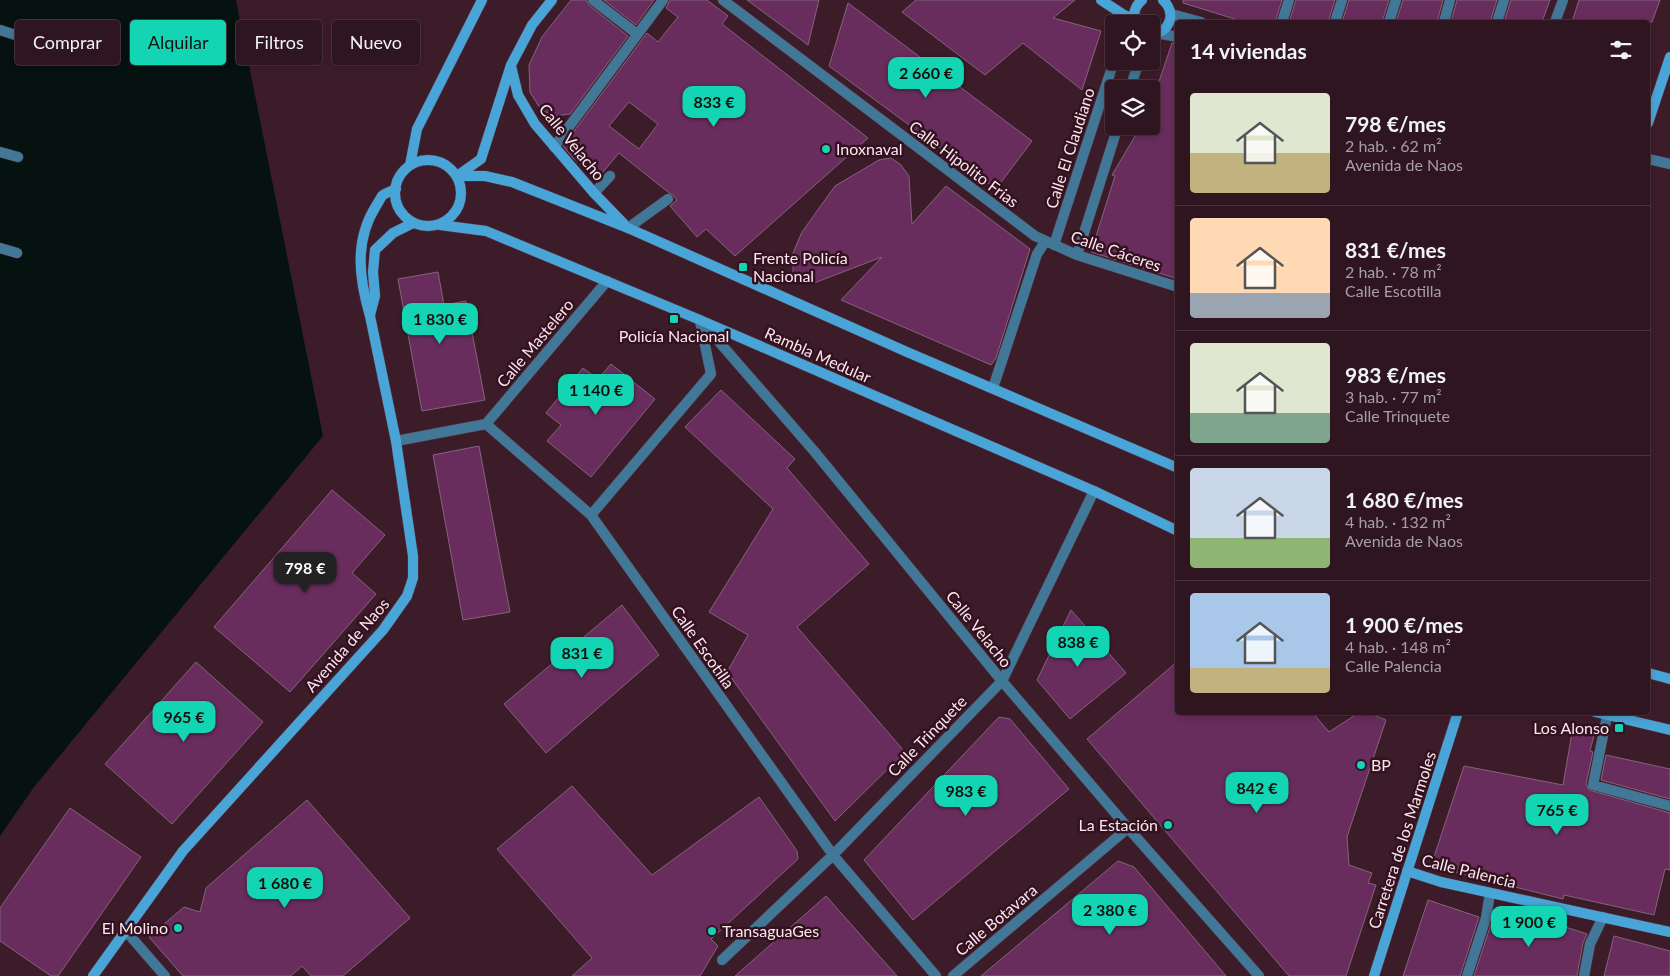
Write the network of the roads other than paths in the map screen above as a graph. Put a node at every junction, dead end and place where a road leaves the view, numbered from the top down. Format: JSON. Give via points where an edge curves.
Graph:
{"nodes":[{"id":1,"x":482,"y":0,"type":"edge"},
{"id":2,"x":552,"y":0,"type":"edge"},
{"id":3,"x":593,"y":0,"type":"edge"},
{"id":4,"x":664,"y":0,"type":"edge"},
{"id":5,"x":722,"y":0,"type":"edge"},
{"id":6,"x":1101,"y":0,"type":"edge"},
{"id":7,"x":1142,"y":0,"type":"edge"},
{"id":8,"x":1289,"y":0,"type":"edge"},
{"id":9,"x":1342,"y":0,"type":"edge"},
{"id":10,"x":1396,"y":0,"type":"edge"},
{"id":11,"x":1450,"y":0,"type":"edge"},
{"id":12,"x":1504,"y":0,"type":"edge"},
{"id":13,"x":1563,"y":0,"type":"edge"},
{"id":14,"x":1168,"y":5,"type":"edge"},
{"id":15,"x":1124,"y":15,"type":"edge"},
{"id":16,"x":1135,"y":15,"type":"edge"},
{"id":17,"x":1196,"y":20,"type":"edge"},
{"id":18,"x":1283,"y":20,"type":"edge"},
{"id":19,"x":1336,"y":20,"type":"edge"},
{"id":20,"x":1390,"y":20,"type":"edge"},
{"id":21,"x":1445,"y":20,"type":"edge"},
{"id":22,"x":1498,"y":20,"type":"edge"},
{"id":23,"x":1556,"y":20,"type":"edge"},
{"id":24,"x":0,"y":30,"type":"edge"},
{"id":25,"x":1160,"y":32,"type":"edge"},
{"id":26,"x":637,"y":34,"type":"junction"},
{"id":27,"x":15,"y":35,"type":"edge"},
{"id":28,"x":1160,"y":36,"type":"edge"},
{"id":29,"x":1175,"y":37,"type":"edge"},
{"id":30,"x":1670,"y":57,"type":"edge"},
{"id":31,"x":511,"y":65,"type":"junction"},
{"id":32,"x":1111,"y":70,"type":"edge"},
{"id":33,"x":1650,"y":117,"type":"edge"},
{"id":34,"x":1115,"y":135,"type":"edge"},
{"id":35,"x":554,"y":147,"type":"junction"},
{"id":36,"x":0,"y":152,"type":"edge"},
{"id":37,"x":18,"y":157,"type":"dead end"},
{"id":38,"x":1650,"y":159,"type":"edge"},
{"id":39,"x":1670,"y":164,"type":"edge"},
{"id":40,"x":410,"y":165,"type":"junction"},
{"id":41,"x":457,"y":176,"type":"junction"},
{"id":42,"x":610,"y":176,"type":"dead end"},
{"id":43,"x":396,"y":189,"type":"junction"},
{"id":44,"x":594,"y":193,"type":"junction"},
{"id":45,"x":668,"y":199,"type":"dead end"},
{"id":46,"x":413,"y":222,"type":"junction"},
{"id":47,"x":440,"y":225,"type":"junction"},
{"id":48,"x":628,"y":228,"type":"junction"},
{"id":49,"x":1050,"y":243,"type":"junction"},
{"id":50,"x":0,"y":248,"type":"edge"},
{"id":51,"x":16,"y":253,"type":"dead end"},
{"id":52,"x":1077,"y":255,"type":"junction"},
{"id":53,"x":607,"y":281,"type":"junction"},
{"id":54,"x":1175,"y":286,"type":"edge"},
{"id":55,"x":370,"y":316,"type":"junction"},
{"id":56,"x":700,"y":320,"type":"junction"},
{"id":57,"x":993,"y":388,"type":"junction"},
{"id":58,"x":486,"y":424,"type":"junction"},
{"id":59,"x":396,"y":441,"type":"junction"},
{"id":60,"x":1175,"y":467,"type":"edge"},
{"id":61,"x":1094,"y":491,"type":"junction"},
{"id":62,"x":591,"y":515,"type":"junction"},
{"id":63,"x":1175,"y":530,"type":"edge"},
{"id":64,"x":1650,"y":674,"type":"edge"},
{"id":65,"x":1670,"y":679,"type":"edge"},
{"id":66,"x":1002,"y":680,"type":"junction"},
{"id":67,"x":1457,"y":715,"type":"edge"},
{"id":68,"x":1604,"y":715,"type":"edge"},
{"id":69,"x":1607,"y":716,"type":"junction"},
{"id":70,"x":1670,"y":730,"type":"edge"},
{"id":71,"x":1670,"y":806,"type":"edge"},
{"id":72,"x":1128,"y":828,"type":"junction"},
{"id":73,"x":833,"y":854,"type":"junction"},
{"id":74,"x":1407,"y":871,"type":"junction"},
{"id":75,"x":1490,"y":893,"type":"junction"},
{"id":76,"x":1603,"y":917,"type":"junction"},
{"id":77,"x":125,"y":930,"type":"junction"},
{"id":78,"x":1670,"y":932,"type":"edge"},
{"id":79,"x":722,"y":960,"type":"dead end"},
{"id":80,"x":93,"y":976,"type":"edge"},
{"id":81,"x":166,"y":976,"type":"edge"},
{"id":82,"x":936,"y":976,"type":"edge"},
{"id":83,"x":953,"y":976,"type":"edge"},
{"id":84,"x":1259,"y":976,"type":"edge"},
{"id":85,"x":1374,"y":976,"type":"edge"},
{"id":86,"x":1467,"y":976,"type":"edge"},
{"id":87,"x":1584,"y":976,"type":"edge"}],
"edges":[{"from":1,"to":40,"type":"main road","via":[[417,128]]},
{"from":2,"to":31,"type":"main road","via":[[532,25]]},
{"from":3,"to":26,"type":"street"},
{"from":4,"to":26,"type":"street"},
{"from":5,"to":49,"type":"street","name":"Calle Hipolito Frias","via":[[1022,227]]},
{"from":6,"to":15,"type":"main road"},
{"from":7,"to":16,"type":"main road"},
{"from":8,"to":18,"type":"street"},
{"from":9,"to":19,"type":"street"},
{"from":10,"to":20,"type":"street"},
{"from":11,"to":21,"type":"street"},
{"from":12,"to":22,"type":"street"},
{"from":13,"to":23,"type":"street"},
{"from":14,"to":17,"type":"street"},
{"from":14,"to":25,"type":"main road","via":[[1166,28]]},
{"from":24,"to":27,"type":"street"},
{"from":26,"to":35,"type":"street"},
{"from":28,"to":29,"type":"street"},
{"from":30,"to":33,"type":"main road"},
{"from":31,"to":35,"type":"main road","name":"Calle Velacho","via":[[518,95],[534,124]]},
{"from":31,"to":41,"type":"main road","via":[[481,159]]},
{"from":32,"to":49,"type":"street","name":"Calle El Claudiano"},
{"from":34,"to":52,"type":"street"},
{"from":35,"to":44,"type":"main road","name":"Calle Velacho"},
{"from":36,"to":37,"type":"street"},
{"from":38,"to":39,"type":"street"},
{"from":40,"to":41,"type":"main road","via":[[439,161],[449,166]]},
{"from":40,"to":43,"type":"main road","via":[[402,173]]},
{"from":41,"to":47,"type":"main road","via":[[461,187],[459,206]]},
{"from":41,"to":48,"type":"main road","via":[[486,176],[512,182]]},
{"from":42,"to":44,"type":"street"},
{"from":43,"to":46,"type":"main road","via":[[399,210]]},
{"from":43,"to":55,"type":"main road","name":"Avenida de Naos","via":[[382,196],[363,232],[360,262],[364,298]]},
{"from":44,"to":48,"type":"main road","name":"Calle Velacho"},
{"from":45,"to":48,"type":"street"},
{"from":46,"to":47,"type":"main road"},
{"from":46,"to":55,"type":"main road","name":"Avenida de Naos","via":[[393,233],[376,250],[372,272],[375,296]]},
{"from":47,"to":53,"type":"main road","name":"Rambla Medular","via":[[486,231]]},
{"from":48,"to":57,"type":"main road"},
{"from":49,"to":52,"type":"street","name":"Calle Cáceres"},
{"from":49,"to":57,"type":"street","name":"Calle El Claudiano","via":[[1037,254]]},
{"from":50,"to":51,"type":"street"},
{"from":52,"to":54,"type":"street","name":"Calle Cáceres"},
{"from":53,"to":56,"type":"main road","name":"Rambla Medular"},
{"from":53,"to":58,"type":"street","name":"Calle Mastelero"},
{"from":55,"to":59,"type":"main road","name":"Avenida de Naos"},
{"from":56,"to":61,"type":"main road","name":"Rambla Medular"},
{"from":56,"to":62,"type":"street","via":[[710,374]]},
{"from":56,"to":66,"type":"street","name":"Calle Velacho","via":[[814,451]]},
{"from":57,"to":60,"type":"main road"},
{"from":58,"to":59,"type":"street"},
{"from":58,"to":62,"type":"street","name":"Calle Escotilla"},
{"from":59,"to":77,"type":"main road","name":"Avenida de Naos","via":[[413,556],[413,578],[408,596],[383,630],[184,851]]},
{"from":61,"to":63,"type":"main road","name":"Rambla Medular"},
{"from":61,"to":66,"type":"street","name":"Calle Trinquete"},
{"from":62,"to":73,"type":"street","name":"Calle Escotilla"},
{"from":64,"to":65,"type":"main road"},
{"from":66,"to":72,"type":"street","name":"Calle Velacho"},
{"from":66,"to":73,"type":"street","name":"Calle Trinquete"},
{"from":67,"to":74,"type":"main road","name":"Carretera de los Marmoles"},
{"from":68,"to":69,"type":"main road"},
{"from":69,"to":70,"type":"main road"},
{"from":69,"to":71,"type":"street","via":[[1592,785]]},
{"from":72,"to":83,"type":"street","name":"Calle Botavara"},
{"from":72,"to":84,"type":"street","name":"Calle Velacho"},
{"from":73,"to":79,"type":"street","name":"Calle Trinquete"},
{"from":73,"to":82,"type":"street","name":"Calle Escotilla"},
{"from":74,"to":75,"type":"main road","name":"Calle Palencia"},
{"from":74,"to":85,"type":"main road","name":"Carretera de los Marmoles"},
{"from":75,"to":76,"type":"main road","name":"Calle Palencia"},
{"from":75,"to":86,"type":"street","via":[[1486,918]]},
{"from":76,"to":78,"type":"main road","name":"Calle Palencia"},
{"from":76,"to":87,"type":"street","via":[[1590,944]]},
{"from":77,"to":80,"type":"main road","name":"Avenida de Naos"},
{"from":77,"to":81,"type":"street"}]}
